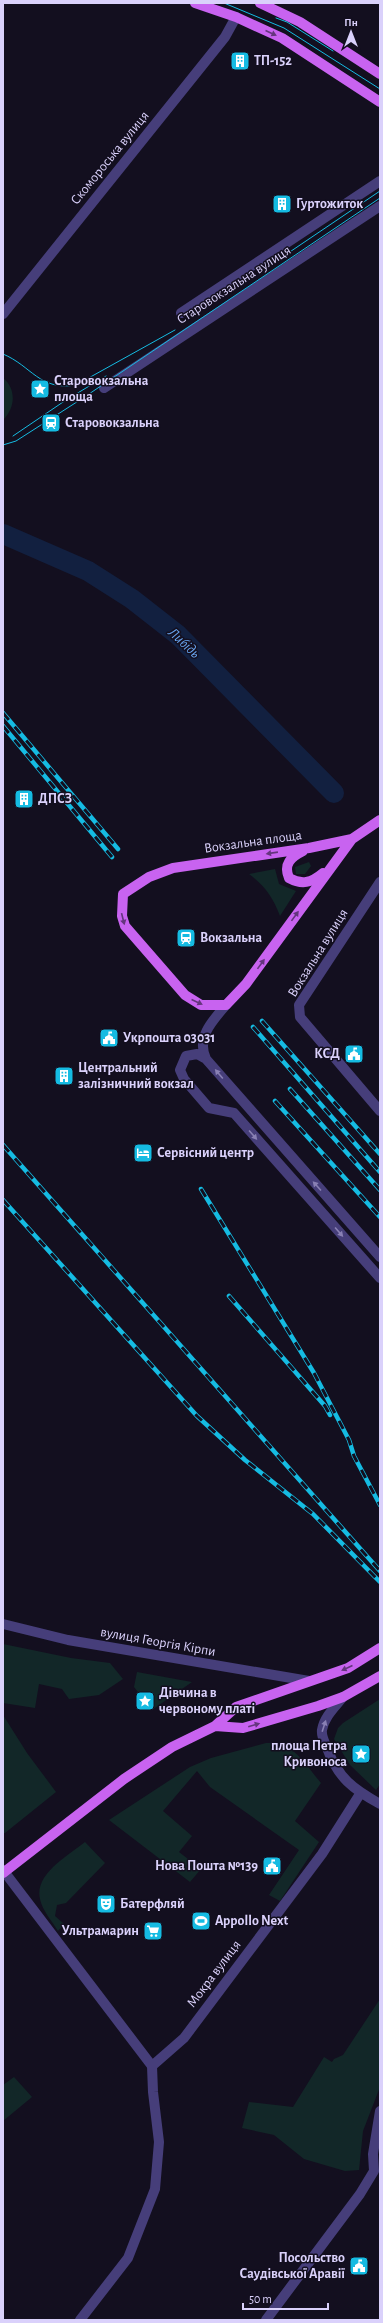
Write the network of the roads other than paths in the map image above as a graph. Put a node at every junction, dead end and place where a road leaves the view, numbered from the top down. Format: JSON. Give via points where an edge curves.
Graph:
{"nodes":[{"id":1,"x":195,"y":3,"type":"edge"},
{"id":2,"x":260,"y":3,"type":"edge"},
{"id":3,"x":236,"y":17,"type":"junction"},
{"id":4,"x":380,"y":74,"type":"edge"},
{"id":5,"x":380,"y":102,"type":"edge"},
{"id":6,"x":380,"y":181,"type":"edge"},
{"id":7,"x":380,"y":206,"type":"edge"},
{"id":8,"x":181,"y":313,"type":"dead end"},
{"id":9,"x":3,"y":314,"type":"edge"},
{"id":10,"x":104,"y":388,"type":"dead end"},
{"id":11,"x":380,"y":820,"type":"edge"},
{"id":12,"x":352,"y":838,"type":"junction"},
{"id":13,"x":309,"y":848,"type":"junction"},
{"id":14,"x":329,"y":869,"type":"junction"},
{"id":15,"x":380,"y":882,"type":"edge"},
{"id":16,"x":223,"y":1009,"type":"junction"},
{"id":17,"x":206,"y":1059,"type":"junction"},
{"id":18,"x":231,"y":1088,"type":"junction"},
{"id":19,"x":225,"y":1110,"type":"junction"},
{"id":20,"x":380,"y":1111,"type":"edge"},
{"id":21,"x":380,"y":1257,"type":"edge"},
{"id":22,"x":380,"y":1278,"type":"edge"},
{"id":23,"x":3,"y":1624,"type":"edge"},
{"id":24,"x":380,"y":1648,"type":"edge"},
{"id":25,"x":380,"y":1676,"type":"edge"},
{"id":26,"x":309,"y":1681,"type":"junction"},
{"id":27,"x":343,"y":1697,"type":"junction"},
{"id":28,"x":216,"y":1726,"type":"junction"},
{"id":29,"x":360,"y":1794,"type":"junction"},
{"id":30,"x":380,"y":1804,"type":"edge"},
{"id":31,"x":4,"y":1872,"type":"edge"},
{"id":32,"x":152,"y":2066,"type":"junction"},
{"id":33,"x":380,"y":2111,"type":"edge"},
{"id":34,"x":377,"y":2135,"type":"edge"},
{"id":35,"x":80,"y":2320,"type":"edge"},
{"id":36,"x":266,"y":2320,"type":"edge"}],
"edges":[{"from":1,"to":3,"type":"main road"},
{"from":2,"to":4,"type":"main road","via":[[300,22]]},
{"from":3,"to":5,"type":"main road","one_way":true,"via":[[282,38]]},
{"from":3,"to":9,"type":"street","name":"Скомороська вулиця","via":[[225,37]]},
{"from":6,"to":8,"type":"street","name":"Старовокзальна вулиця"},
{"from":7,"to":10,"type":"street","name":"Старовокзальна вулиця"},
{"from":11,"to":12,"type":"main road"},
{"from":12,"to":13,"type":"main road","name":"Вокзальна площа"},
{"from":12,"to":14,"type":"main road"},
{"from":13,"to":14,"type":"main road","via":[[293,856],[287,864],[286,872],[289,878],[304,884],[315,880]]},
{"from":13,"to":16,"type":"main road","name":"Вокзальна площа","one_way":true,"via":[[173,868],[149,877],[123,894],[122,916],[125,926],[185,995],[201,1005]]},
{"from":16,"to":14,"type":"main road","one_way":true,"via":[[246,984]]},
{"from":15,"to":20,"type":"street","name":"Вокзальна вулиця","via":[[314,982],[299,1006],[299,1011],[300,1017]]},
{"from":16,"to":17,"type":"street","via":[[209,1026],[202,1042],[202,1051]]},
{"from":18,"to":17,"type":"street","one_way":true},
{"from":17,"to":19,"type":"street","via":[[197,1054],[186,1056],[180,1065],[181,1075],[209,1108]]},
{"from":18,"to":19,"type":"street","via":[[234,1098]]},
{"from":21,"to":18,"type":"street","one_way":true},
{"from":19,"to":22,"type":"street","one_way":true,"via":[[234,1113]]},
{"from":23,"to":26,"type":"street","name":"вулиця Георгія Кірпи","via":[[68,1640]]},
{"from":24,"to":26,"type":"main road","one_way":true,"via":[[348,1668]]},
{"from":25,"to":27,"type":"main road"},
{"from":26,"to":28,"type":"main road","via":[[236,1707]]},
{"from":28,"to":27,"type":"main road","one_way":true,"via":[[243,1728]]},
{"from":29,"to":27,"type":"street","one_way":true,"via":[[333,1764],[322,1732],[326,1718]]},
{"from":28,"to":31,"type":"main road","via":[[172,1747],[124,1780]]},
{"from":29,"to":30,"type":"street"},
{"from":29,"to":32,"type":"street","name":"Мокра вулиця","via":[[322,1854],[184,2038]]},
{"from":31,"to":32,"type":"street"},
{"from":32,"to":35,"type":"street","via":[[152,2092],[159,2142],[155,2189],[128,2258]]},
{"from":33,"to":34,"type":"street"},
{"from":34,"to":36,"type":"street","via":[[373,2154],[374,2171],[360,2194]]}]}
